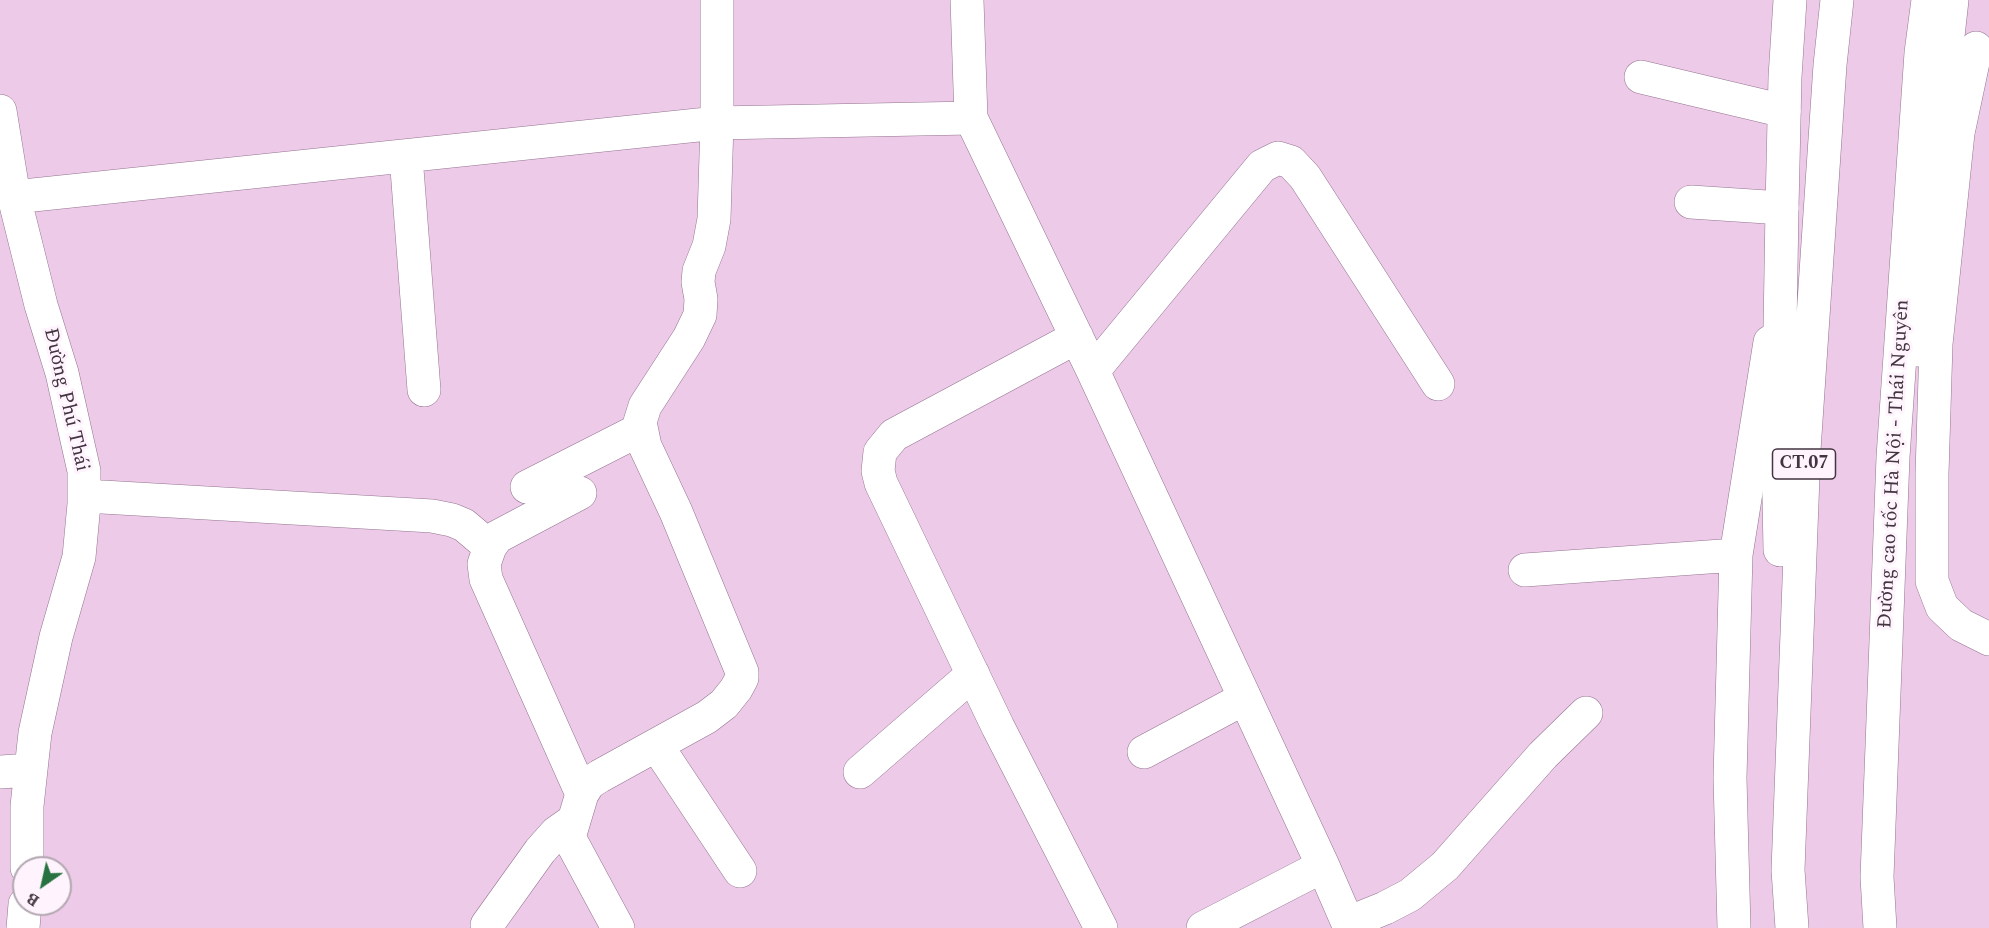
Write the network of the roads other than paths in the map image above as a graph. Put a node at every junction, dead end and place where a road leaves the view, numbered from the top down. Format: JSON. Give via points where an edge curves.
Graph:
{"nodes":[{"id":1,"x":717,"y":0,"type":"edge"},
{"id":2,"x":967,"y":0,"type":"edge"},
{"id":3,"x":1790,"y":0,"type":"edge"},
{"id":4,"x":1837,"y":0,"type":"edge"},
{"id":5,"x":1928,"y":0,"type":"edge"},
{"id":6,"x":1952,"y":0,"type":"edge"},
{"id":7,"x":1971,"y":44,"type":"edge"},
{"id":8,"x":1641,"y":76,"type":"dead end"},
{"id":9,"x":0,"y":111,"type":"edge"},
{"id":10,"x":1784,"y":111,"type":"junction"},
{"id":11,"x":971,"y":118,"type":"junction"},
{"id":12,"x":717,"y":123,"type":"junction"},
{"id":13,"x":405,"y":156,"type":"junction"},
{"id":14,"x":14,"y":197,"type":"junction"},
{"id":15,"x":1691,"y":202,"type":"dead end"},
{"id":16,"x":1782,"y":208,"type":"junction"},
{"id":17,"x":1781,"y":270,"type":"junction"},
{"id":18,"x":1077,"y":337,"type":"junction"},
{"id":19,"x":1093,"y":370,"type":"junction"},
{"id":20,"x":1438,"y":384,"type":"dead end"},
{"id":21,"x":424,"y":390,"type":"dead end"},
{"id":22,"x":641,"y":429,"type":"junction"},
{"id":23,"x":1893,"y":457,"type":"junction"},
{"id":24,"x":527,"y":487,"type":"dead end"},
{"id":25,"x":580,"y":493,"type":"dead end"},
{"id":26,"x":84,"y":496,"type":"junction"},
{"id":27,"x":490,"y":547,"type":"junction"},
{"id":28,"x":1736,"y":555,"type":"junction"},
{"id":29,"x":1525,"y":570,"type":"dead end"},
{"id":30,"x":1989,"y":639,"type":"edge"},
{"id":31,"x":973,"y":674,"type":"junction"},
{"id":32,"x":1245,"y":698,"type":"junction"},
{"id":33,"x":1586,"y":712,"type":"dead end"},
{"id":34,"x":657,"y":746,"type":"junction"},
{"id":35,"x":1144,"y":752,"type":"dead end"},
{"id":36,"x":15,"y":771,"type":"edge"},
{"id":37,"x":860,"y":772,"type":"dead end"},
{"id":38,"x":578,"y":808,"type":"junction"},
{"id":39,"x":27,"y":856,"type":"edge"},
{"id":40,"x":1323,"y":866,"type":"junction"},
{"id":41,"x":1788,"y":870,"type":"junction"},
{"id":42,"x":740,"y":871,"type":"dead end"},
{"id":43,"x":487,"y":925,"type":"dead end"},
{"id":44,"x":1349,"y":926,"type":"edge"},
{"id":45,"x":618,"y":928,"type":"edge"},
{"id":46,"x":1101,"y":928,"type":"edge"},
{"id":47,"x":1203,"y":928,"type":"edge"},
{"id":48,"x":1734,"y":928,"type":"edge"},
{"id":49,"x":1792,"y":928,"type":"edge"},
{"id":50,"x":1880,"y":928,"type":"edge"}],
"edges":[{"from":1,"to":12,"type":"main road"},
{"from":2,"to":11,"type":"main road"},
{"from":3,"to":10,"type":"main road"},
{"from":4,"to":41,"type":"main road","number":"CT.07","via":[[1804,450]]},
{"from":5,"to":23,"type":"main road","name":"Đường cao tốc Hà Nội - Thái Nguyên"},
{"from":6,"to":7,"type":"main road"},
{"from":7,"to":23,"type":"main road","via":[[1927,303]]},
{"from":7,"to":30,"type":"main road","via":[[1936,344],[1932,581],[1942,607],[1961,625]]},
{"from":8,"to":10,"type":"main road"},
{"from":9,"to":14,"type":"main road","name":"Đường Phú Thái"},
{"from":10,"to":16,"type":"main road"},
{"from":11,"to":12,"type":"main road"},
{"from":11,"to":18,"type":"main road"},
{"from":12,"to":13,"type":"main road"},
{"from":12,"to":22,"type":"main road","via":[[713,231],[699,271],[700,315],[645,406]]},
{"from":13,"to":14,"type":"main road"},
{"from":13,"to":21,"type":"main road"},
{"from":14,"to":26,"type":"main road","name":"Đường Phú Thái","via":[[75,425],[84,471]]},
{"from":15,"to":16,"type":"main road"},
{"from":16,"to":17,"type":"main road"},
{"from":17,"to":28,"type":"main road"},
{"from":17,"to":41,"type":"main road","via":[[1778,450]]},
{"from":18,"to":19,"type":"main road"},
{"from":18,"to":31,"type":"main road","via":[[894,435],[880,452],[881,483]]},
{"from":19,"to":20,"type":"main road","via":[[1262,166],[1278,158],[1291,162],[1305,177]]},
{"from":19,"to":32,"type":"main road"},
{"from":22,"to":24,"type":"main road"},
{"from":22,"to":34,"type":"main road","via":[[742,672],[741,683],[724,704]]},
{"from":23,"to":50,"type":"main road","name":"Đường cao tốc Hà Nội - Thái Nguyên","via":[[1877,877]]},
{"from":25,"to":27,"type":"main road","via":[[497,537]]},
{"from":26,"to":27,"type":"main road","via":[[432,516],[464,525]]},
{"from":26,"to":36,"type":"main road","name":"Đường Phú Thái","via":[[78,557],[44,688]]},
{"from":27,"to":38,"type":"main road","via":[[484,564],[486,579]]},
{"from":28,"to":29,"type":"main road"},
{"from":28,"to":48,"type":"main road","via":[[1730,778]]},
{"from":31,"to":37,"type":"main road"},
{"from":31,"to":46,"type":"main road"},
{"from":32,"to":35,"type":"main road"},
{"from":32,"to":40,"type":"main road"},
{"from":33,"to":44,"type":"main road","via":[[1445,866],[1410,895]]},
{"from":34,"to":38,"type":"main road","via":[[589,783]]},
{"from":34,"to":42,"type":"main road"},
{"from":36,"to":39,"type":"main road","name":"Đường Phú Thái","via":[[27,806]]},
{"from":38,"to":43,"type":"main road","via":[[540,851]]},
{"from":38,"to":45,"type":"main road","via":[[571,841]]},
{"from":40,"to":44,"type":"main road"},
{"from":40,"to":47,"type":"main road"},
{"from":41,"to":49,"type":"main road","number":"CT.07"}]}
